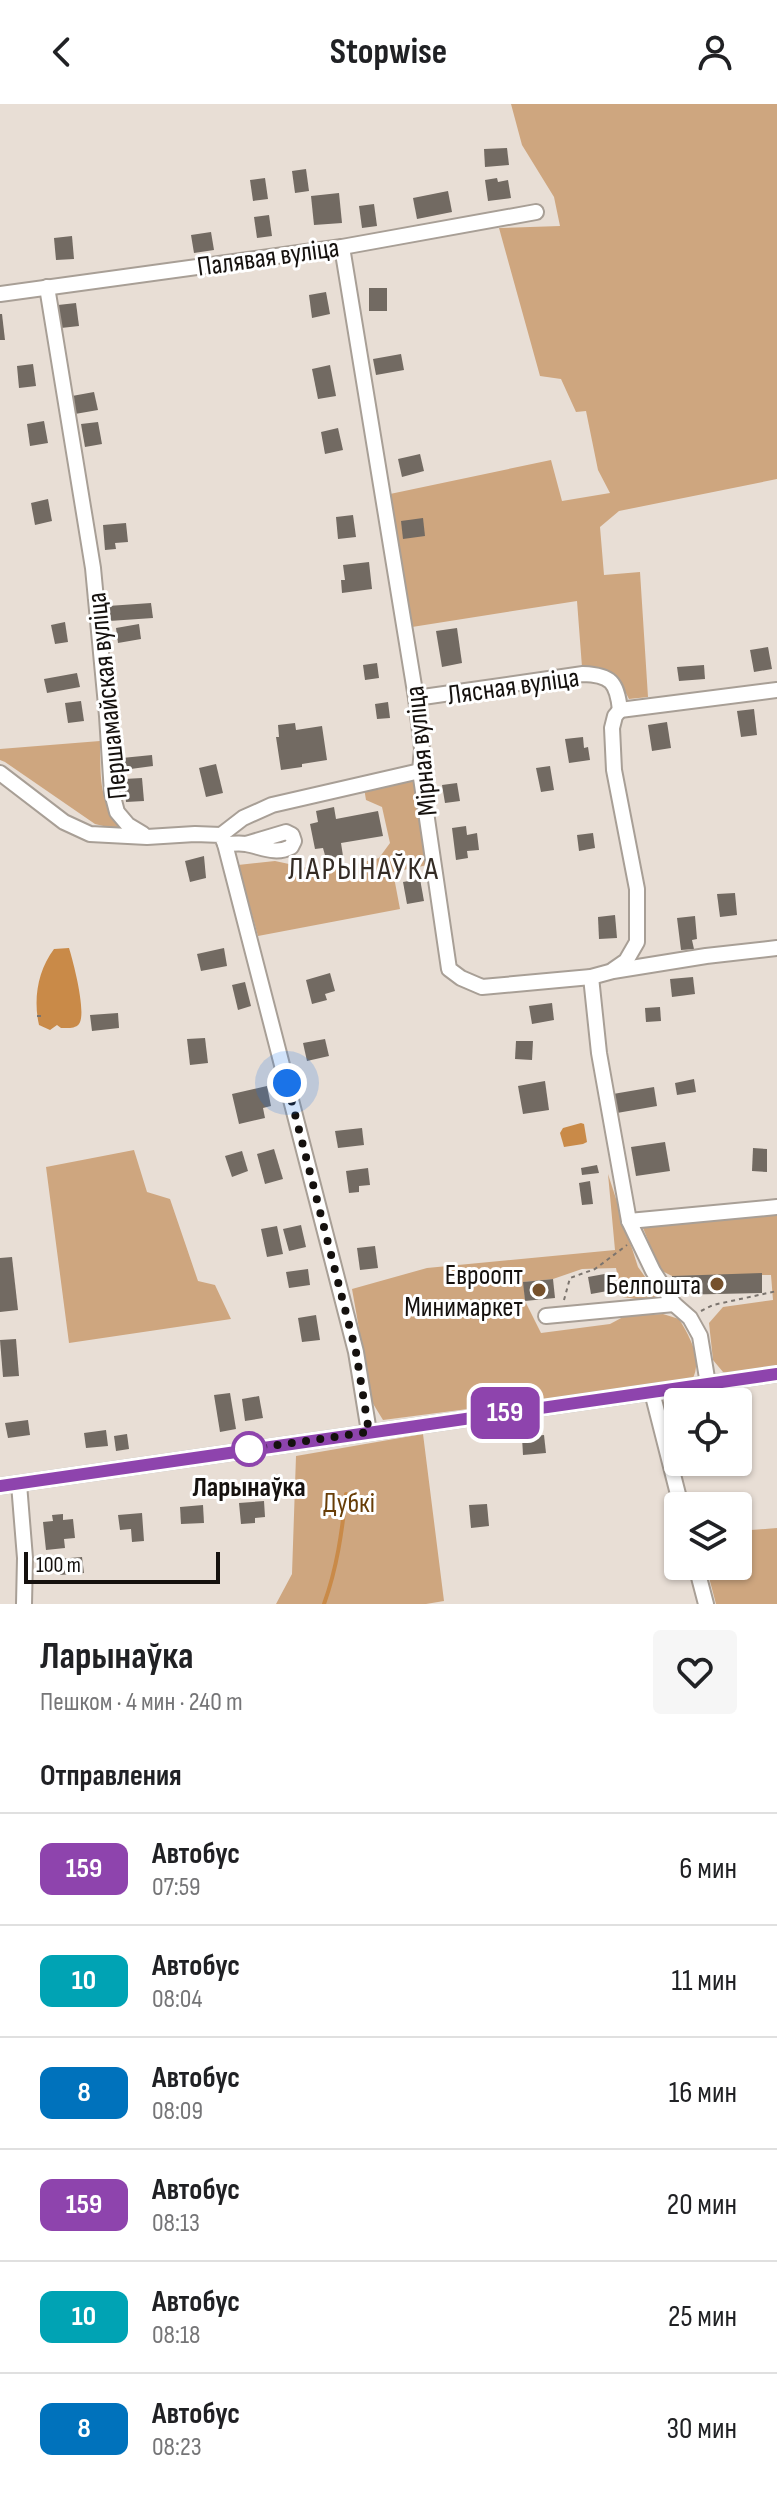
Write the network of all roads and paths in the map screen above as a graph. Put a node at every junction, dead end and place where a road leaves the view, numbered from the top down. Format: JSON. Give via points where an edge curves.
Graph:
{"nodes":[{"id":1,"x":536,"y":212,"type":"dead end"},
{"id":2,"x":342,"y":247,"type":"junction"},
{"id":3,"x":47,"y":287,"type":"junction"},
{"id":4,"x":0,"y":294,"type":"edge"},
{"id":5,"x":777,"y":690,"type":"edge"},
{"id":6,"x":416,"y":698,"type":"junction"},
{"id":7,"x":620,"y":710,"type":"junction"},
{"id":8,"x":420,"y":771,"type":"junction"},
{"id":9,"x":0,"y":773,"type":"edge"},
{"id":10,"x":147,"y":837,"type":"junction"},
{"id":11,"x":223,"y":839,"type":"junction"},
{"id":12,"x":246,"y":844,"type":"dead end"},
{"id":13,"x":777,"y":948,"type":"edge"},
{"id":14,"x":613,"y":971,"type":"junction"},
{"id":15,"x":591,"y":977,"type":"junction"},
{"id":16,"x":37,"y":1016,"type":"dead end"},
{"id":17,"x":45,"y":1016,"type":"dead end"},
{"id":18,"x":777,"y":1207,"type":"edge"},
{"id":19,"x":629,"y":1221,"type":"junction"},
{"id":20,"x":635,"y":1237,"type":"junction"},
{"id":21,"x":777,"y":1291,"type":"edge"},
{"id":22,"x":674,"y":1304,"type":"junction"},
{"id":23,"x":546,"y":1316,"type":"joint"},
{"id":24,"x":690,"y":1318,"type":"junction"},
{"id":25,"x":777,"y":1374,"type":"edge"},
{"id":26,"x":708,"y":1384,"type":"junction"},
{"id":27,"x":652,"y":1392,"type":"junction"},
{"id":28,"x":369,"y":1432,"type":"junction"},
{"id":29,"x":19,"y":1484,"type":"junction"},
{"id":30,"x":0,"y":1486,"type":"edge"},
{"id":31,"x":677,"y":1492,"type":"edge"},
{"id":32,"x":700,"y":1580,"type":"edge"},
{"id":33,"x":24,"y":1604,"type":"edge"},
{"id":34,"x":706,"y":1604,"type":"edge"}],
"edges":[{"from":1,"to":2,"type":"street","name":"Палявая вуліца"},
{"from":2,"to":3,"type":"street","name":"Палявая вуліца"},
{"from":2,"to":6,"type":"street","name":"Мірная вуліца"},
{"from":3,"to":4,"type":"street","name":"Палявая вуліца"},
{"from":3,"to":10,"type":"street","name":"Першамайская вуліца","via":[[93,568],[112,793],[117,812]]},
{"from":5,"to":7,"type":"street"},
{"from":6,"to":7,"type":"street","name":"Лясная вуліца","via":[[601,675],[613,682]]},
{"from":6,"to":8,"type":"street","name":"Мірная вуліца"},
{"from":7,"to":14,"type":"street","via":[[612,728],[614,770],[637,889],[637,942]]},
{"from":8,"to":11,"type":"street","via":[[272,805],[243,818]]},
{"from":8,"to":15,"type":"street","name":"Мірная вуліца","via":[[449,969],[482,987]]},
{"from":9,"to":10,"type":"street","via":[[64,822],[90,834]]},
{"from":10,"to":11,"type":"street","name":"Першамайская вуліца","via":[[195,834]]},
{"from":11,"to":12,"type":"street","name":"Першамайская вуліца"},
{"from":11,"to":28,"type":"street","via":[[356,1352]]},
{"from":13,"to":14,"type":"street"},
{"from":14,"to":15,"type":"street"},
{"from":15,"to":19,"type":"street"},
{"from":16,"to":17,"type":"path"},
{"from":18,"to":19,"type":"street"},
{"from":19,"to":20,"type":"street"},
{"from":20,"to":22,"type":"street"},
{"from":20,"to":23,"type":"path","via":[[595,1269],[570,1278],[563,1305]]},
{"from":21,"to":24,"type":"path","via":[[713,1305]]},
{"from":22,"to":23,"type":"street"},
{"from":22,"to":24,"type":"street"},
{"from":24,"to":26,"type":"street","via":[[700,1336]]},
{"from":25,"to":26,"type":"street"},
{"from":26,"to":27,"type":"street"},
{"from":27,"to":28,"type":"street"},
{"from":27,"to":31,"type":"street"},
{"from":28,"to":29,"type":"street"},
{"from":29,"to":30,"type":"street"},
{"from":29,"to":33,"type":"street"},
{"from":32,"to":34,"type":"street"}]}
